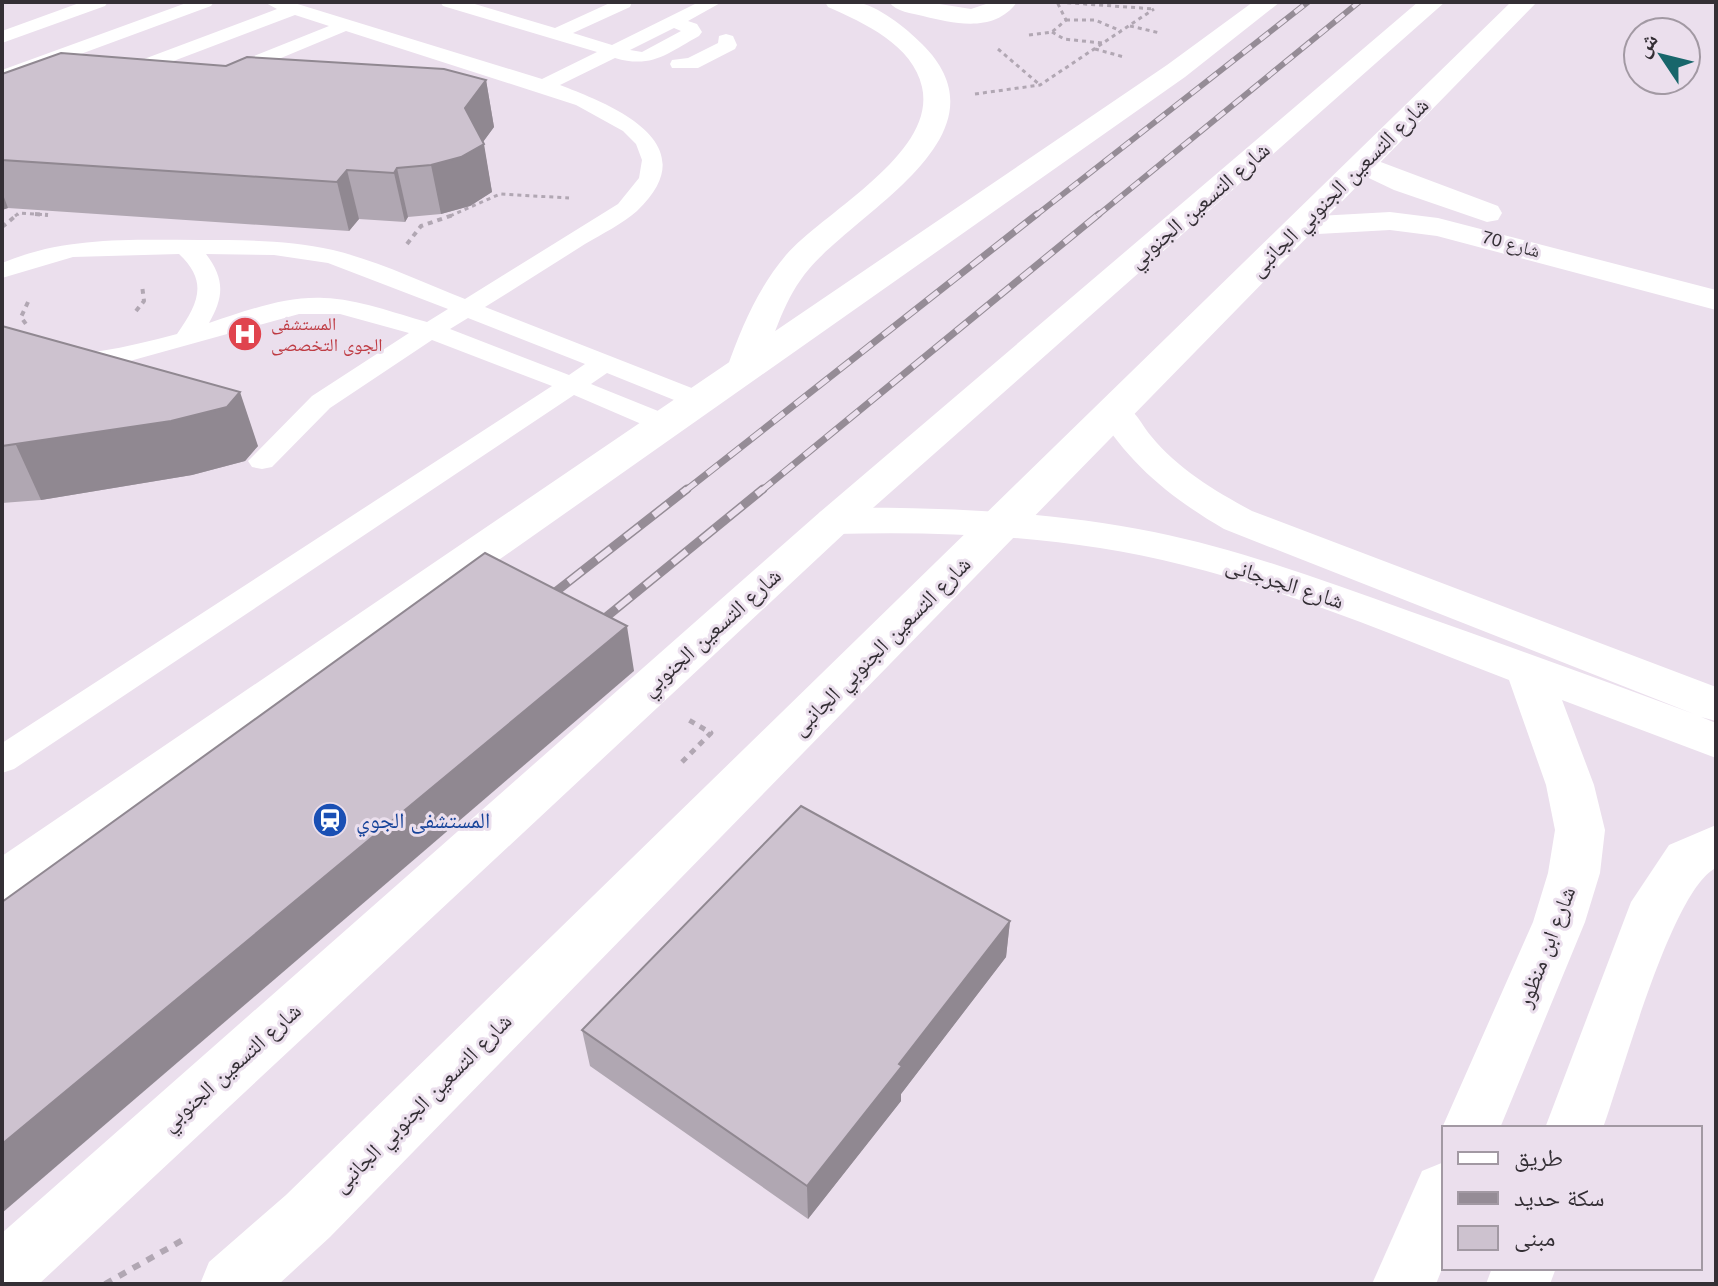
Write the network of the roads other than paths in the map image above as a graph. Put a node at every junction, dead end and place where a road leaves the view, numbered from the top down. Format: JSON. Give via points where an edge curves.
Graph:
{"nodes":[{"id":1,"x":99,"y":2,"type":"edge"},
{"id":2,"x":205,"y":2,"type":"edge"},
{"id":3,"x":449,"y":2,"type":"edge"},
{"id":4,"x":622,"y":2,"type":"edge"},
{"id":5,"x":690,"y":2,"type":"edge"},
{"id":6,"x":713,"y":2,"type":"edge"},
{"id":7,"x":837,"y":2,"type":"edge"},
{"id":8,"x":901,"y":2,"type":"edge"},
{"id":9,"x":1005,"y":2,"type":"edge"},
{"id":10,"x":1268,"y":2,"type":"edge"},
{"id":11,"x":1433,"y":2,"type":"edge"},
{"id":12,"x":1525,"y":2,"type":"edge"},
{"id":13,"x":284,"y":5,"type":"edge"},
{"id":14,"x":659,"y":14,"type":"junction"},
{"id":15,"x":346,"y":25,"type":"junction"},
{"id":16,"x":557,"y":34,"type":"junction"},
{"id":17,"x":2,"y":37,"type":"edge"},
{"id":18,"x":726,"y":40,"type":"dead end"},
{"id":19,"x":605,"y":49,"type":"junction"},
{"id":20,"x":679,"y":64,"type":"dead end"},
{"id":21,"x":2,"y":79,"type":"edge"},
{"id":22,"x":46,"y":83,"type":"edge"},
{"id":23,"x":533,"y":84,"type":"junction"},
{"id":24,"x":202,"y":85,"type":"edge"},
{"id":25,"x":129,"y":90,"type":"edge"},
{"id":26,"x":1362,"y":164,"type":"junction"},
{"id":27,"x":1300,"y":226,"type":"junction"},
{"id":28,"x":184,"y":246,"type":"junction"},
{"id":29,"x":2,"y":271,"type":"edge"},
{"id":30,"x":1716,"y":280,"type":"edge"},
{"id":31,"x":1716,"y":300,"type":"edge"},
{"id":32,"x":465,"y":307,"type":"junction"},
{"id":33,"x":431,"y":329,"type":"junction"},
{"id":34,"x":186,"y":339,"type":"junction"},
{"id":35,"x":605,"y":363,"type":"junction"},
{"id":36,"x":2,"y":365,"type":"edge"},
{"id":37,"x":745,"y":368,"type":"junction"},
{"id":38,"x":571,"y":386,"type":"junction"},
{"id":39,"x":698,"y":400,"type":"junction"},
{"id":40,"x":1116,"y":413,"type":"junction"},
{"id":41,"x":663,"y":423,"type":"junction"},
{"id":42,"x":262,"y":461,"type":"dead end"},
{"id":43,"x":834,"y":521,"type":"junction"},
{"id":44,"x":1004,"y":523,"type":"junction"},
{"id":45,"x":1528,"y":669,"type":"junction"},
{"id":46,"x":1716,"y":705,"type":"edge"},
{"id":47,"x":1716,"y":741,"type":"edge"},
{"id":48,"x":2,"y":760,"type":"edge"},
{"id":49,"x":1716,"y":845,"type":"edge"},
{"id":50,"x":2,"y":883,"type":"edge"},
{"id":51,"x":1472,"y":1126,"type":"edge"},
{"id":52,"x":1575,"y":1126,"type":"edge"},
{"id":53,"x":1442,"y":1196,"type":"edge"},
{"id":54,"x":2,"y":1275,"type":"edge"},
{"id":55,"x":232,"y":1284,"type":"edge"},
{"id":56,"x":1404,"y":1284,"type":"edge"}],
"edges":[{"from":1,"to":17,"type":"lane"},
{"from":2,"to":21,"type":"lane"},
{"from":3,"to":16,"type":"lane"},
{"from":4,"to":14,"type":"lane"},
{"from":4,"to":16,"type":"lane"},
{"from":5,"to":14,"type":"lane"},
{"from":6,"to":14,"type":"lane"},
{"from":7,"to":37,"type":"main road","via":[[877,20],[915,48],[935,81],[934,122],[901,169],[806,252],[777,290]]},
{"from":8,"to":9,"type":"main road","via":[[961,16],[994,12]]},
{"from":10,"to":37,"type":"main road"},
{"from":11,"to":43,"type":"main road","name":"شارع التسعين الجنوبي"},
{"from":12,"to":26,"type":"main road","name":"شارع التسعين الجنوبي الجانبى"},
{"from":13,"to":15,"type":"lane"},
{"from":13,"to":25,"type":"lane","via":[[104,84]]},
{"from":14,"to":19,"type":"lane"},
{"from":14,"to":19,"type":"lane","via":[[700,32],[654,56],[636,58]]},
{"from":15,"to":23,"type":"lane"},
{"from":15,"to":24,"type":"lane"},
{"from":16,"to":19,"type":"lane"},
{"from":18,"to":20,"type":"lane","via":[[728,45],[694,63]]},
{"from":19,"to":23,"type":"lane"},
{"from":21,"to":22,"type":"lane"},
{"from":23,"to":32,"type":"lane","via":[[623,120],[646,142],[653,169],[626,209]]},
{"from":26,"to":27,"type":"main road","name":"شارع التسعين الجنوبي الجانبى"},
{"from":26,"to":30,"type":"main road","name":"شارع 70","via":[[1517,223]]},
{"from":27,"to":31,"type":"main road","name":"شارع 70","via":[[1390,221],[1438,227]]},
{"from":27,"to":40,"type":"main road","name":"شارع التسعين الجنوبي الجانبى"},
{"from":28,"to":29,"type":"lane","via":[[84,247]]},
{"from":28,"to":32,"type":"lane","via":[[304,250],[350,262]]},
{"from":28,"to":34,"type":"lane","via":[[208,271],[211,286],[209,303]]},
{"from":32,"to":33,"type":"lane"},
{"from":32,"to":35,"type":"lane"},
{"from":33,"to":34,"type":"lane","via":[[315,305]]},
{"from":33,"to":38,"type":"lane"},
{"from":33,"to":42,"type":"lane","via":[[321,402]]},
{"from":34,"to":36,"type":"lane","via":[[90,363]]},
{"from":35,"to":38,"type":"lane"},
{"from":35,"to":39,"type":"lane"},
{"from":37,"to":39,"type":"main road"},
{"from":38,"to":41,"type":"lane"},
{"from":38,"to":48,"type":"lane"},
{"from":39,"to":41,"type":"main road"},
{"from":40,"to":44,"type":"main road","name":"شارع التسعين الجنوبي الجانبى"},
{"from":40,"to":46,"type":"main road","name":"شارع الجرجانى","via":[[1159,469],[1238,520]]},
{"from":41,"to":50,"type":"main road"},
{"from":43,"to":44,"type":"main road","name":"شارع الجرجانى"},
{"from":43,"to":54,"type":"main road","name":"شارع التسعين الجنوبي"},
{"from":44,"to":45,"type":"main road","name":"شارع الجرجانى","via":[[1125,539],[1230,564]]},
{"from":44,"to":55,"type":"main road","name":"شارع التسعين الجنوبي الجانبى","via":[[308,1216]]},
{"from":45,"to":47,"type":"main road","name":"شارع الجرجانى"},
{"from":45,"to":51,"type":"main road","name":"شارع ابن منظور","via":[[1570,785],[1580,830],[1559,922]]},
{"from":49,"to":52,"type":"main road","via":[[1687,859],[1650,917]]},
{"from":53,"to":56,"type":"main road"}]}
